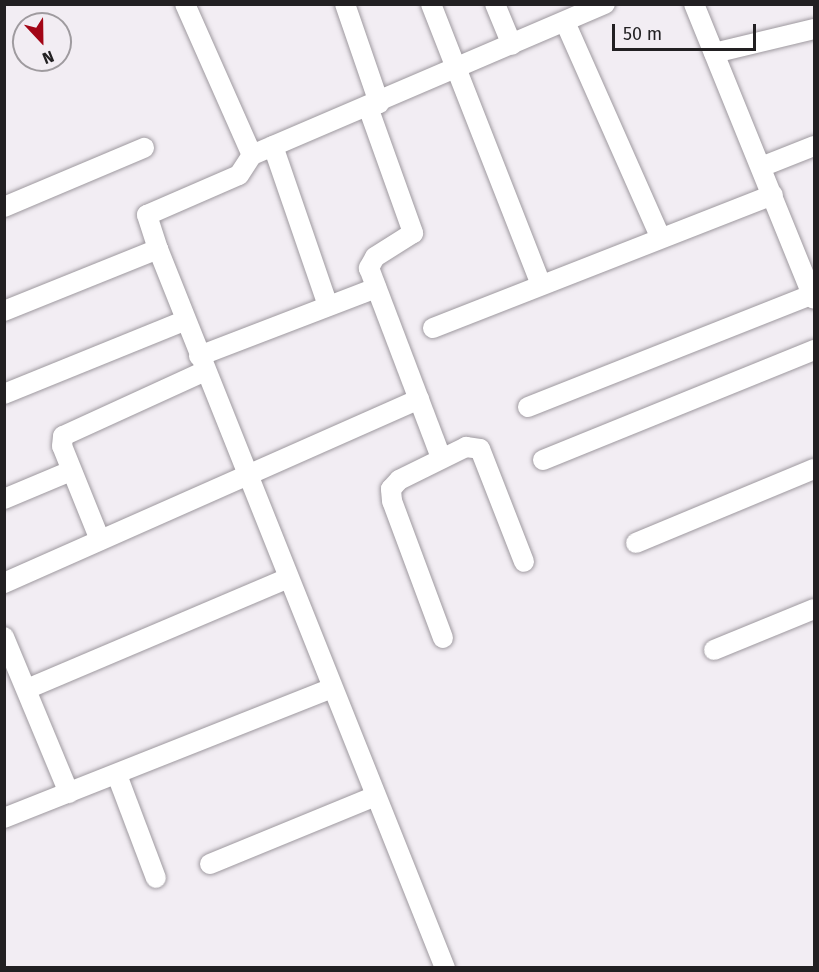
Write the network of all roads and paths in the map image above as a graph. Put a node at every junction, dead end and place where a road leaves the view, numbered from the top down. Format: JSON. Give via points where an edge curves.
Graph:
{"nodes":[{"id":1,"x":185,"y":4,"type":"edge"},
{"id":2,"x":345,"y":4,"type":"edge"},
{"id":3,"x":431,"y":4,"type":"edge"},
{"id":4,"x":495,"y":4,"type":"edge"},
{"id":5,"x":605,"y":4,"type":"edge"},
{"id":6,"x":694,"y":4,"type":"edge"},
{"id":7,"x":565,"y":22,"type":"junction"},
{"id":8,"x":814,"y":29,"type":"edge"},
{"id":9,"x":512,"y":45,"type":"junction"},
{"id":10,"x":714,"y":53,"type":"junction"},
{"id":11,"x":455,"y":68,"type":"junction"},
{"id":12,"x":374,"y":105,"type":"junction"},
{"id":13,"x":273,"y":146,"type":"junction"},
{"id":14,"x":814,"y":146,"type":"edge"},
{"id":15,"x":144,"y":148,"type":"dead end"},
{"id":16,"x":252,"y":155,"type":"junction"},
{"id":17,"x":761,"y":167,"type":"junction"},
{"id":18,"x":773,"y":195,"type":"junction"},
{"id":19,"x":4,"y":207,"type":"edge"},
{"id":20,"x":660,"y":236,"type":"junction"},
{"id":21,"x":158,"y":249,"type":"junction"},
{"id":22,"x":542,"y":284,"type":"junction"},
{"id":23,"x":376,"y":288,"type":"junction"},
{"id":24,"x":813,"y":288,"type":"edge"},
{"id":25,"x":328,"y":306,"type":"junction"},
{"id":26,"x":4,"y":312,"type":"edge"},
{"id":27,"x":186,"y":320,"type":"junction"},
{"id":28,"x":433,"y":328,"type":"dead end"},
{"id":29,"x":814,"y":350,"type":"edge"},
{"id":30,"x":202,"y":364,"type":"junction"},
{"id":31,"x":4,"y":394,"type":"edge"},
{"id":32,"x":419,"y":399,"type":"junction"},
{"id":33,"x":528,"y":407,"type":"dead end"},
{"id":34,"x":441,"y":458,"type":"junction"},
{"id":35,"x":543,"y":460,"type":"dead end"},
{"id":36,"x":814,"y":470,"type":"edge"},
{"id":37,"x":71,"y":471,"type":"junction"},
{"id":38,"x":244,"y":472,"type":"junction"},
{"id":39,"x":4,"y":499,"type":"edge"},
{"id":40,"x":100,"y":540,"type":"junction"},
{"id":41,"x":636,"y":543,"type":"dead end"},
{"id":42,"x":524,"y":562,"type":"dead end"},
{"id":43,"x":7,"y":576,"type":"edge"},
{"id":44,"x":286,"y":579,"type":"junction"},
{"id":45,"x":814,"y":609,"type":"edge"},
{"id":46,"x":4,"y":637,"type":"edge"},
{"id":47,"x":443,"y":638,"type":"dead end"},
{"id":48,"x":714,"y":650,"type":"dead end"},
{"id":49,"x":332,"y":688,"type":"junction"},
{"id":50,"x":27,"y":689,"type":"junction"},
{"id":51,"x":117,"y":775,"type":"junction"},
{"id":52,"x":69,"y":793,"type":"junction"},
{"id":53,"x":376,"y":796,"type":"junction"},
{"id":54,"x":4,"y":818,"type":"edge"},
{"id":55,"x":210,"y":864,"type":"dead end"},
{"id":56,"x":156,"y":878,"type":"dead end"},
{"id":57,"x":445,"y":968,"type":"edge"}],
"edges":[{"from":1,"to":16,"type":"street"},
{"from":2,"to":12,"type":"street"},
{"from":3,"to":11,"type":"street"},
{"from":4,"to":9,"type":"street"},
{"from":5,"to":7,"type":"street"},
{"from":6,"to":10,"type":"street"},
{"from":7,"to":9,"type":"street"},
{"from":7,"to":20,"type":"street"},
{"from":8,"to":10,"type":"street"},
{"from":9,"to":11,"type":"street"},
{"from":10,"to":17,"type":"street"},
{"from":11,"to":12,"type":"street"},
{"from":11,"to":22,"type":"street"},
{"from":12,"to":13,"type":"street"},
{"from":12,"to":23,"type":"street","via":[[413,226],[407,241],[370,261]]},
{"from":13,"to":16,"type":"street"},
{"from":13,"to":25,"type":"street"},
{"from":14,"to":17,"type":"street"},
{"from":15,"to":19,"type":"street"},
{"from":16,"to":21,"type":"street","via":[[239,175],[147,215]]},
{"from":17,"to":18,"type":"street"},
{"from":18,"to":20,"type":"street"},
{"from":18,"to":24,"type":"street"},
{"from":20,"to":22,"type":"street"},
{"from":21,"to":26,"type":"street"},
{"from":21,"to":27,"type":"street"},
{"from":22,"to":28,"type":"street"},
{"from":23,"to":25,"type":"street"},
{"from":23,"to":32,"type":"street"},
{"from":24,"to":33,"type":"street"},
{"from":25,"to":30,"type":"street"},
{"from":27,"to":30,"type":"street"},
{"from":27,"to":31,"type":"street"},
{"from":29,"to":35,"type":"street"},
{"from":30,"to":37,"type":"street","via":[[71,429],[62,447]]},
{"from":30,"to":38,"type":"street"},
{"from":32,"to":34,"type":"street"},
{"from":32,"to":38,"type":"street"},
{"from":34,"to":42,"type":"street","via":[[466,447],[480,449]]},
{"from":34,"to":47,"type":"street","via":[[391,489]]},
{"from":36,"to":41,"type":"street"},
{"from":37,"to":39,"type":"street"},
{"from":37,"to":40,"type":"street"},
{"from":38,"to":40,"type":"street"},
{"from":38,"to":44,"type":"street"},
{"from":40,"to":43,"type":"street"},
{"from":44,"to":49,"type":"street"},
{"from":44,"to":50,"type":"street"},
{"from":45,"to":48,"type":"street"},
{"from":46,"to":50,"type":"street"},
{"from":49,"to":51,"type":"street"},
{"from":49,"to":53,"type":"street"},
{"from":50,"to":52,"type":"street"},
{"from":51,"to":52,"type":"street"},
{"from":51,"to":56,"type":"street"},
{"from":52,"to":54,"type":"street"},
{"from":53,"to":55,"type":"street"},
{"from":53,"to":57,"type":"street"}]}
